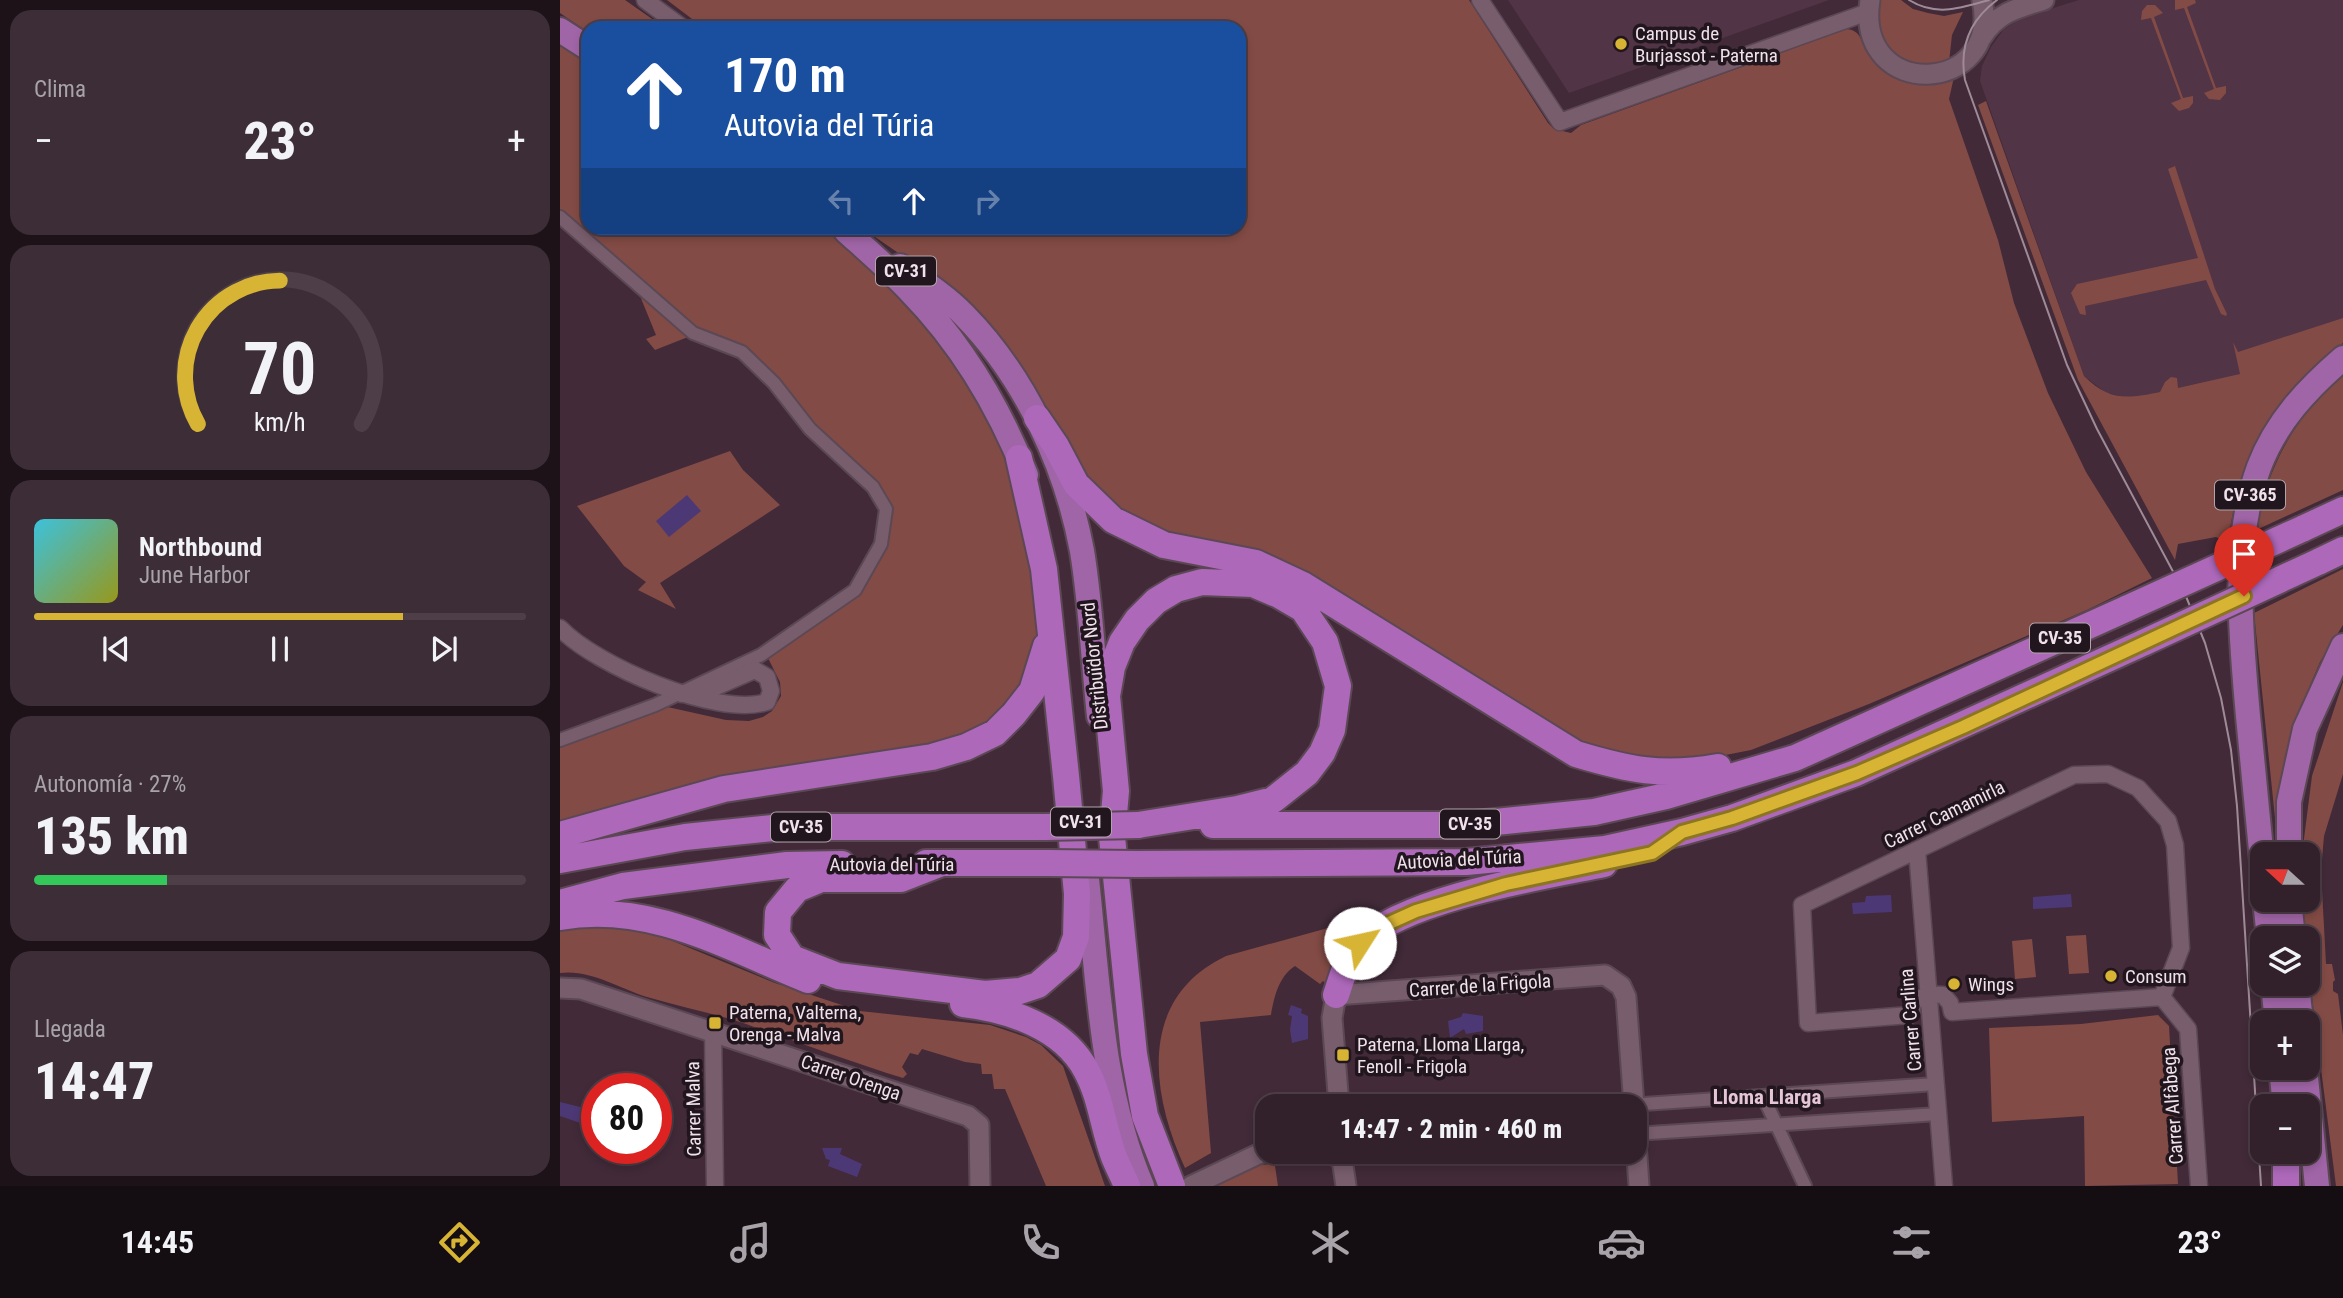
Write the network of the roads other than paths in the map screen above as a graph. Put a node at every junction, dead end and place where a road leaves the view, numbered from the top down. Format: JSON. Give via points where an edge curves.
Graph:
{"nodes":[{"id":1,"x":645,"y":0,"type":"edge"},
{"id":2,"x":1480,"y":0,"type":"edge"},
{"id":3,"x":1982,"y":0,"type":"edge"},
{"id":4,"x":2043,"y":0,"type":"edge"},
{"id":5,"x":1870,"y":4,"type":"edge"},
{"id":6,"x":674,"y":21,"type":"edge"},
{"id":7,"x":560,"y":30,"type":"edge"},
{"id":8,"x":1981,"y":38,"type":"junction"},
{"id":9,"x":581,"y":44,"type":"edge"},
{"id":10,"x":560,"y":218,"type":"edge"},
{"id":11,"x":850,"y":235,"type":"edge"},
{"id":12,"x":853,"y":235,"type":"edge"},
{"id":13,"x":2343,"y":358,"type":"edge"},
{"id":14,"x":1037,"y":418,"type":"junction"},
{"id":15,"x":1019,"y":458,"type":"junction"},
{"id":16,"x":2343,"y":510,"type":"edge"},
{"id":17,"x":2343,"y":551,"type":"edge"},
{"id":18,"x":1050,"y":624,"type":"junction"},
{"id":19,"x":560,"y":628,"type":"edge"},
{"id":20,"x":2343,"y":646,"type":"edge"},
{"id":21,"x":682,"y":694,"type":"junction"},
{"id":22,"x":560,"y":740,"type":"edge"},
{"id":23,"x":1795,"y":758,"type":"junction"},
{"id":24,"x":1138,"y":825,"type":"junction"},
{"id":25,"x":1682,"y":832,"type":"junction"},
{"id":26,"x":560,"y":835,"type":"edge"},
{"id":27,"x":1112,"y":837,"type":"junction"},
{"id":28,"x":2260,"y":842,"type":"edge"},
{"id":29,"x":2289,"y":842,"type":"edge"},
{"id":30,"x":1917,"y":850,"type":"junction"},
{"id":31,"x":560,"y":860,"type":"edge"},
{"id":32,"x":942,"y":863,"type":"junction"},
{"id":33,"x":560,"y":903,"type":"edge"},
{"id":34,"x":560,"y":917,"type":"edge"},
{"id":35,"x":560,"y":988,"type":"edge"},
{"id":36,"x":1336,"y":995,"type":"junction"},
{"id":37,"x":1928,"y":995,"type":"junction"},
{"id":38,"x":2162,"y":997,"type":"junction"},
{"id":39,"x":713,"y":1031,"type":"junction"},
{"id":40,"x":2306,"y":1080,"type":"edge"},
{"id":41,"x":1936,"y":1084,"type":"junction"},
{"id":42,"x":1338,"y":1094,"type":"edge"},
{"id":43,"x":1633,"y":1094,"type":"edge"},
{"id":44,"x":1763,"y":1096,"type":"junction"},
{"id":45,"x":1938,"y":1114,"type":"junction"},
{"id":46,"x":1647,"y":1116,"type":"edge"},
{"id":47,"x":1647,"y":1119,"type":"edge"},
{"id":48,"x":1777,"y":1126,"type":"junction"},
{"id":49,"x":1255,"y":1156,"type":"edge"},
{"id":50,"x":1343,"y":1164,"type":"edge"},
{"id":51,"x":1638,"y":1164,"type":"edge"},
{"id":52,"x":2287,"y":1164,"type":"edge"},
{"id":53,"x":2290,"y":1164,"type":"edge"},
{"id":54,"x":1198,"y":1182,"type":"edge"},
{"id":55,"x":715,"y":1186,"type":"edge"},
{"id":56,"x":981,"y":1186,"type":"edge"},
{"id":57,"x":1127,"y":1186,"type":"edge"},
{"id":58,"x":1142,"y":1186,"type":"edge"},
{"id":59,"x":1172,"y":1186,"type":"edge"},
{"id":60,"x":1346,"y":1186,"type":"edge"},
{"id":61,"x":1639,"y":1186,"type":"edge"},
{"id":62,"x":1805,"y":1186,"type":"edge"},
{"id":63,"x":1944,"y":1186,"type":"edge"},
{"id":64,"x":2199,"y":1186,"type":"edge"},
{"id":65,"x":2286,"y":1186,"type":"edge"},
{"id":66,"x":2294,"y":1186,"type":"edge"},
{"id":67,"x":2317,"y":1186,"type":"edge"}],
"edges":[{"from":1,"to":6,"type":"street"},
{"from":2,"to":5,"type":"street","via":[[1560,122]]},
{"from":3,"to":8,"type":"street","via":[[1985,23]]},
{"from":4,"to":8,"type":"street","via":[[2005,12]]},
{"from":5,"to":8,"type":"street","via":[[1870,30],[1882,54],[1902,71],[1938,75],[1955,68],[1974,52]]},
{"from":7,"to":9,"type":"main road"},
{"from":10,"to":21,"type":"street","via":[[693,333],[742,352],[810,429],[873,487],[886,509],[881,544],[855,590],[761,656]]},
{"from":11,"to":15,"type":"main road","name":"Distribuïdor Nord","number":"CV-31","via":[[910,290],[943,329],[990,398]]},
{"from":12,"to":14,"type":"main road","name":"Distribuïdor Nord","number":"CV-31","via":[[928,284],[964,314],[1008,368]]},
{"from":13,"to":28,"type":"main road","number":"CV-365","via":[[2282,422],[2259,467],[2245,518],[2243,663]]},
{"from":14,"to":23,"type":"highway","via":[[1076,484],[1113,520],[1164,545],[1256,562],[1303,585],[1576,754],[1624,769],[1674,773],[1760,756]]},
{"from":14,"to":27,"type":"main road","name":"Distribuïdor Nord","number":"CV-31","via":[[1081,549]]},
{"from":15,"to":18,"type":"highway","via":[[1044,569]]},
{"from":15,"to":58,"type":"main road","name":"Distribuïdor Nord","number":"CV-31","via":[[1051,551],[1109,1070],[1127,1150]]},
{"from":16,"to":23,"type":"highway","name":"Autovia del Túria","number":"CV-35","bridge":true},
{"from":17,"to":25,"type":"highway","name":"Autovia del Túria","number":"CV-35","bridge":true,"via":[[1857,773]]},
{"from":18,"to":26,"type":"highway","via":[[1032,691],[995,733],[966,747],[932,757],[724,789]]},
{"from":18,"to":32,"type":"highway","via":[[1077,894],[1076,937],[1068,958],[1038,985],[985,994],[838,976],[792,958],[777,935],[778,912],[797,889],[821,879],[901,879]]},
{"from":19,"to":21,"type":"street","via":[[611,662]]},
{"from":20,"to":29,"type":"main road","via":[[2305,729],[2289,802]]},
{"from":21,"to":21,"type":"street","via":[[752,707],[767,702],[771,691],[767,677],[755,670],[709,690]]},
{"from":21,"to":22,"type":"street"},
{"from":23,"to":24,"type":"highway","name":"Autovia del Túria","number":"CV-35","via":[[1594,812],[1466,825]]},
{"from":24,"to":27,"type":"highway","via":[[1273,800],[1307,773],[1332,730],[1338,685],[1325,642],[1303,609],[1253,584],[1202,582],[1166,595],[1137,620],[1112,667],[1107,696],[1116,791]]},
{"from":24,"to":31,"type":"highway","name":"Autovia del Túria","number":"CV-35","bridge":true,"via":[[782,827],[685,837]]},
{"from":25,"to":32,"type":"highway","name":"Autovia del Túria","number":"CV-35","bridge":true,"via":[[1605,849],[1466,862]]},
{"from":25,"to":36,"type":"highway","via":[[1652,853],[1506,884],[1385,925],[1360,943]]},
{"from":27,"to":59,"type":"highway","name":"Distribuïdor Nord","number":"CV-31","via":[[1140,1089],[1145,1116]]},
{"from":30,"to":37,"type":"street","name":"Carrer Carlina"},
{"from":30,"to":37,"type":"street","name":"Carrer Camamirla","via":[[1802,905],[1808,1023],[1910,1015],[1914,1002]]},
{"from":30,"to":38,"type":"street","name":"Carrer Camamirla","via":[[2074,775],[2108,774],[2138,788],[2168,821],[2175,845],[2181,948]]},
{"from":32,"to":33,"type":"highway","name":"Autovia del Túria","number":"CV-35","via":[[787,865],[623,886]]},
{"from":34,"to":57,"type":"highway","via":[[601,912],[662,921],[831,989],[984,1007],[1041,1026],[1086,1068]]},
{"from":35,"to":39,"type":"street","name":"Carrer Orenga","via":[[581,989]]},
{"from":36,"to":42,"type":"street","via":[[1332,1018]]},
{"from":36,"to":43,"type":"street","name":"Carrer de la Frigola","via":[[1605,975],[1621,986],[1626,997]]},
{"from":37,"to":38,"type":"street","via":[[1943,995],[1952,1012]]},
{"from":37,"to":41,"type":"street","name":"Carrer Carlina"},
{"from":38,"to":64,"type":"street","name":"Carrer Alfàbega","via":[[2188,1029]]},
{"from":39,"to":55,"type":"street","name":"Carrer Malva"},
{"from":39,"to":56,"type":"street","name":"Carrer Orenga","via":[[968,1116],[979,1125]]},
{"from":40,"to":67,"type":"main road"},
{"from":41,"to":44,"type":"street"},
{"from":41,"to":45,"type":"street","name":"Carrer Carlina"},
{"from":44,"to":46,"type":"street"},
{"from":44,"to":48,"type":"street"},
{"from":45,"to":48,"type":"street"},
{"from":45,"to":63,"type":"street","name":"Carrer Carlina"},
{"from":47,"to":48,"type":"street"},
{"from":48,"to":62,"type":"street"},
{"from":49,"to":54,"type":"street"},
{"from":50,"to":60,"type":"street"},
{"from":51,"to":61,"type":"street"},
{"from":52,"to":65,"type":"highway"},
{"from":53,"to":66,"type":"main road"}]}
